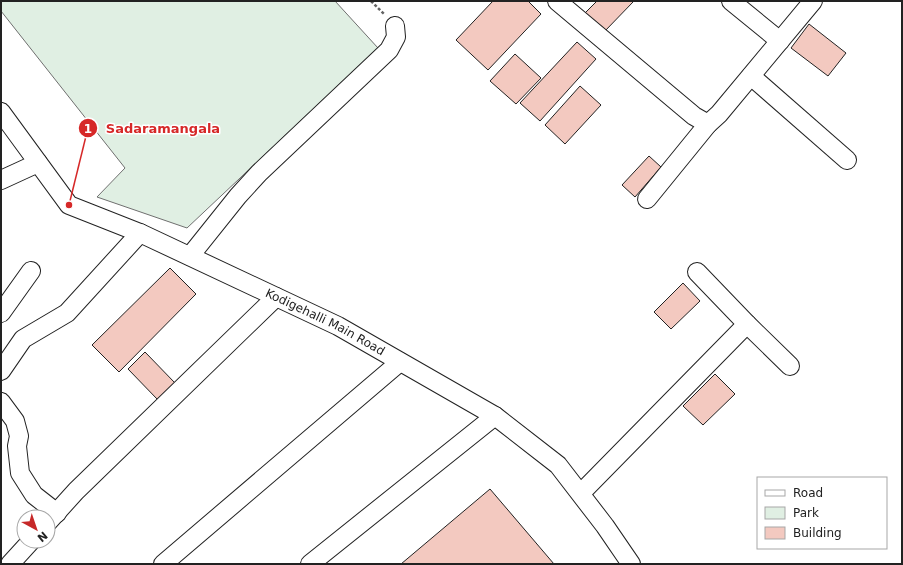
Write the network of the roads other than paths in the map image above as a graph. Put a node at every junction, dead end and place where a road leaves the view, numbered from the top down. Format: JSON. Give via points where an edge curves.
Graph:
{"nodes":[{"id":1,"x":557,"y":1,"type":"edge"},
{"id":2,"x":731,"y":1,"type":"edge"},
{"id":3,"x":813,"y":1,"type":"edge"},
{"id":4,"x":395,"y":26,"type":"dead end"},
{"id":5,"x":780,"y":41,"type":"junction"},
{"id":6,"x":750,"y":76,"type":"junction"},
{"id":7,"x":1,"y":112,"type":"edge"},
{"id":8,"x":708,"y":124,"type":"junction"},
{"id":9,"x":847,"y":160,"type":"dead end"},
{"id":10,"x":38,"y":163,"type":"junction"},
{"id":11,"x":1,"y":180,"type":"edge"},
{"id":12,"x":647,"y":199,"type":"dead end"},
{"id":13,"x":140,"y":232,"type":"junction"},
{"id":14,"x":190,"y":256,"type":"junction"},
{"id":15,"x":31,"y":271,"type":"dead end"},
{"id":16,"x":697,"y":272,"type":"dead end"},
{"id":17,"x":276,"y":297,"type":"junction"},
{"id":18,"x":1,"y":313,"type":"edge"},
{"id":19,"x":747,"y":324,"type":"junction"},
{"id":20,"x":4,"y":361,"type":"edge"},
{"id":21,"x":400,"y":362,"type":"junction"},
{"id":22,"x":790,"y":366,"type":"dead end"},
{"id":23,"x":1,"y":402,"type":"edge"},
{"id":24,"x":494,"y":416,"type":"junction"},
{"id":25,"x":581,"y":494,"type":"junction"},
{"id":26,"x":45,"y":509,"type":"edge"},
{"id":27,"x":56,"y":514,"type":"edge"},
{"id":28,"x":24,"y":549,"type":"edge"},
{"id":29,"x":624,"y":561,"type":"edge"},
{"id":30,"x":10,"y":564,"type":"edge"},
{"id":31,"x":163,"y":564,"type":"edge"},
{"id":32,"x":310,"y":564,"type":"edge"}],
"edges":[{"from":1,"to":8,"type":"street","via":[[694,116]]},
{"from":2,"to":5,"type":"street"},
{"from":3,"to":5,"type":"street"},
{"from":4,"to":14,"type":"street","via":[[396,37],[390,50],[259,173]]},
{"from":5,"to":6,"type":"street"},
{"from":6,"to":8,"type":"street"},
{"from":6,"to":9,"type":"street"},
{"from":7,"to":10,"type":"street","name":"Kodigehalli Main Road"},
{"from":8,"to":12,"type":"street"},
{"from":10,"to":11,"type":"street"},
{"from":10,"to":13,"type":"street","name":"Kodigehalli Main Road","via":[[69,205]]},
{"from":13,"to":14,"type":"street","name":"Kodigehalli Main Road"},
{"from":13,"to":20,"type":"street","via":[[68,312],[23,339]]},
{"from":14,"to":17,"type":"street","name":"Kodigehalli Main Road"},
{"from":15,"to":18,"type":"street"},
{"from":16,"to":19,"type":"street"},
{"from":17,"to":21,"type":"street","name":"Kodigehalli Main Road","via":[[338,326]]},
{"from":17,"to":27,"type":"street","via":[[76,491]]},
{"from":19,"to":22,"type":"street"},
{"from":19,"to":25,"type":"street"},
{"from":21,"to":24,"type":"street","name":"Kodigehalli Main Road"},
{"from":21,"to":31,"type":"street"},
{"from":23,"to":26,"type":"street","via":[[15,421],[19,436],[16,446],[20,473]]},
{"from":24,"to":25,"type":"street","name":"Kodigehalli Main Road","via":[[558,466]]},
{"from":24,"to":32,"type":"street"},
{"from":25,"to":29,"type":"street","name":"Kodigehalli Main Road"},
{"from":28,"to":30,"type":"street"}]}
